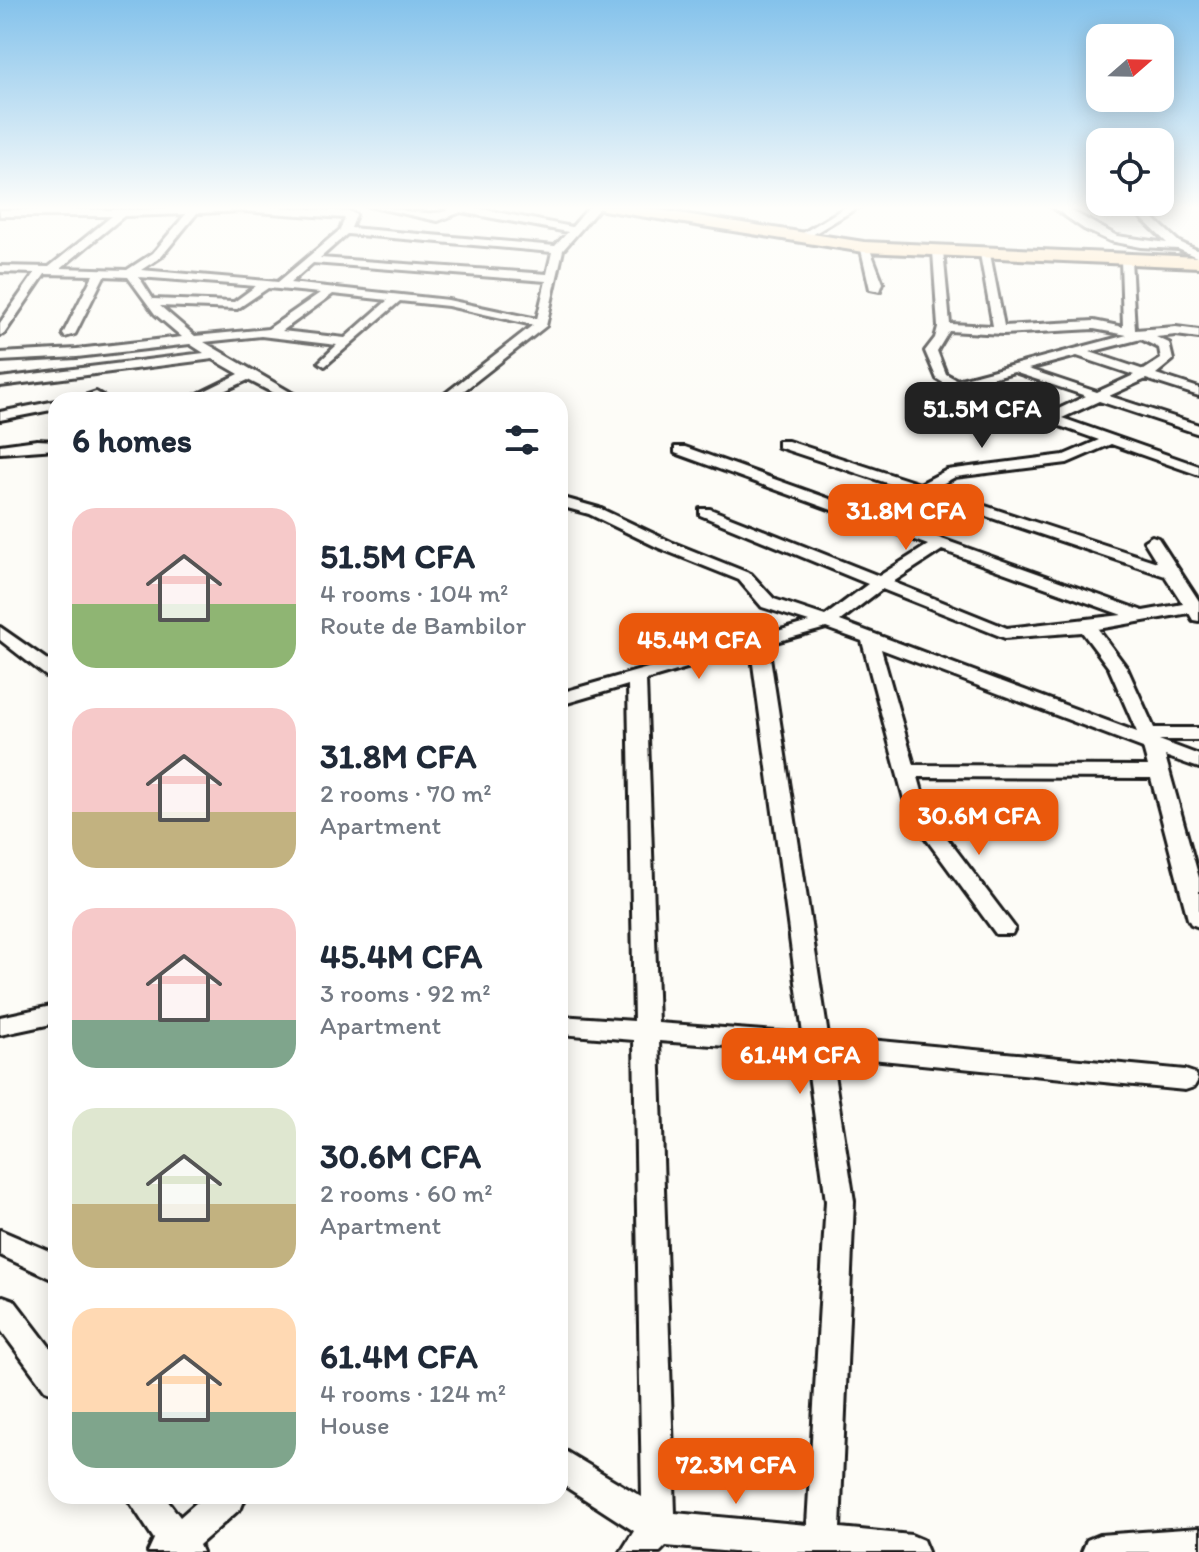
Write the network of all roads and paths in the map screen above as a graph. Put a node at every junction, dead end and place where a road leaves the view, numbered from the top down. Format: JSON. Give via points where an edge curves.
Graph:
{"nodes":[{"id":1,"x":41,"y":278,"type":"edge"},
{"id":2,"x":97,"y":278,"type":"edge"},
{"id":3,"x":134,"y":278,"type":"edge"},
{"id":4,"x":197,"y":278,"type":"edge"},
{"id":5,"x":289,"y":278,"type":"edge"},
{"id":6,"x":552,"y":278,"type":"edge"},
{"id":7,"x":875,"y":278,"type":"edge"},
{"id":8,"x":940,"y":278,"type":"edge"},
{"id":9,"x":990,"y":278,"type":"edge"},
{"id":10,"x":1129,"y":278,"type":"edge"},
{"id":11,"x":265,"y":285,"type":"junction"},
{"id":12,"x":280,"y":286,"type":"junction"},
{"id":13,"x":876,"y":289,"type":"dead end"},
{"id":14,"x":330,"y":291,"type":"junction"},
{"id":15,"x":397,"y":298,"type":"junction"},
{"id":16,"x":151,"y":302,"type":"junction"},
{"id":17,"x":542,"y":324,"type":"junction"},
{"id":18,"x":2,"y":326,"type":"edge"},
{"id":19,"x":944,"y":327,"type":"junction"},
{"id":20,"x":999,"y":329,"type":"junction"},
{"id":21,"x":271,"y":333,"type":"junction"},
{"id":22,"x":69,"y":334,"type":"dead end"},
{"id":23,"x":1136,"y":334,"type":"junction"},
{"id":24,"x":1199,"y":334,"type":"edge"},
{"id":25,"x":194,"y":338,"type":"junction"},
{"id":26,"x":347,"y":342,"type":"junction"},
{"id":27,"x":1080,"y":353,"type":"junction"},
{"id":28,"x":218,"y":355,"type":"junction"},
{"id":29,"x":0,"y":357,"type":"edge"},
{"id":30,"x":325,"y":362,"type":"dead end"},
{"id":31,"x":1017,"y":369,"type":"junction"},
{"id":32,"x":248,"y":375,"type":"junction"},
{"id":33,"x":1147,"y":376,"type":"junction"},
{"id":34,"x":0,"y":382,"type":"edge"},
{"id":35,"x":955,"y":384,"type":"junction"},
{"id":36,"x":211,"y":392,"type":"edge"},
{"id":37,"x":281,"y":392,"type":"edge"},
{"id":38,"x":454,"y":392,"type":"edge"},
{"id":39,"x":1199,"y":392,"type":"edge"},
{"id":40,"x":1096,"y":395,"type":"junction"},
{"id":41,"x":48,"y":407,"type":"edge"},
{"id":42,"x":0,"y":416,"type":"edge"},
{"id":43,"x":1050,"y":418,"type":"junction"},
{"id":44,"x":1199,"y":430,"type":"edge"},
{"id":45,"x":1110,"y":440,"type":"junction"},
{"id":46,"x":783,"y":444,"type":"dead end"},
{"id":47,"x":48,"y":445,"type":"edge"},
{"id":48,"x":0,"y":449,"type":"edge"},
{"id":49,"x":680,"y":450,"type":"dead end"},
{"id":50,"x":1199,"y":471,"type":"edge"},
{"id":51,"x":923,"y":490,"type":"junction"},
{"id":52,"x":568,"y":503,"type":"edge"},
{"id":53,"x":705,"y":512,"type":"dead end"},
{"id":54,"x":885,"y":523,"type":"junction"},
{"id":55,"x":1152,"y":541,"type":"dead end"},
{"id":56,"x":940,"y":544,"type":"junction"},
{"id":57,"x":1171,"y":572,"type":"junction"},
{"id":58,"x":880,"y":583,"type":"junction"},
{"id":59,"x":1197,"y":609,"type":"edge"},
{"id":60,"x":1144,"y":617,"type":"junction"},
{"id":61,"x":827,"y":622,"type":"junction"},
{"id":62,"x":1087,"y":626,"type":"junction"},
{"id":63,"x":0,"y":632,"type":"edge"},
{"id":64,"x":870,"y":639,"type":"junction"},
{"id":65,"x":759,"y":642,"type":"junction"},
{"id":66,"x":48,"y":669,"type":"edge"},
{"id":67,"x":637,"y":677,"type":"junction"},
{"id":68,"x":568,"y":697,"type":"edge"},
{"id":69,"x":1199,"y":734,"type":"edge"},
{"id":70,"x":1150,"y":740,"type":"junction"},
{"id":71,"x":1199,"y":762,"type":"edge"},
{"id":72,"x":906,"y":771,"type":"junction"},
{"id":73,"x":1160,"y":772,"type":"junction"},
{"id":74,"x":1199,"y":915,"type":"edge"},
{"id":75,"x":1004,"y":928,"type":"dead end"},
{"id":76,"x":48,"y":1016,"type":"edge"},
{"id":77,"x":0,"y":1026,"type":"edge"},
{"id":78,"x":568,"y":1026,"type":"edge"},
{"id":79,"x":647,"y":1031,"type":"junction"},
{"id":80,"x":817,"y":1044,"type":"junction"},
{"id":81,"x":1185,"y":1080,"type":"dead end"},
{"id":82,"x":0,"y":1242,"type":"edge"},
{"id":83,"x":48,"y":1264,"type":"edge"},
{"id":84,"x":3,"y":1309,"type":"dead end"},
{"id":85,"x":48,"y":1369,"type":"edge"},
{"id":86,"x":568,"y":1471,"type":"edge"},
{"id":87,"x":148,"y":1504,"type":"edge"},
{"id":88,"x":221,"y":1504,"type":"edge"},
{"id":89,"x":649,"y":1540,"type":"edge"},
{"id":90,"x":1199,"y":1545,"type":"edge"},
{"id":91,"x":823,"y":1548,"type":"edge"},
{"id":92,"x":176,"y":1549,"type":"edge"},
{"id":93,"x":911,"y":1552,"type":"edge"},
{"id":94,"x":1099,"y":1552,"type":"edge"}],
"edges":[{"from":1,"to":18,"type":"street"},
{"from":2,"to":22,"type":"street"},
{"from":3,"to":16,"type":"street"},
{"from":4,"to":11,"type":"street"},
{"from":5,"to":12,"type":"street"},
{"from":6,"to":17,"type":"street"},
{"from":7,"to":13,"type":"street"},
{"from":8,"to":19,"type":"street"},
{"from":9,"to":20,"type":"street"},
{"from":10,"to":23,"type":"street"},
{"from":11,"to":12,"type":"street"},
{"from":11,"to":16,"type":"street","via":[[237,306]]},
{"from":12,"to":14,"type":"street"},
{"from":14,"to":15,"type":"street"},
{"from":14,"to":21,"type":"street"},
{"from":15,"to":17,"type":"street","via":[[448,303]]},
{"from":15,"to":26,"type":"street"},
{"from":16,"to":25,"type":"street"},
{"from":17,"to":38,"type":"street"},
{"from":19,"to":20,"type":"street"},
{"from":19,"to":35,"type":"street","via":[[931,351],[941,376]]},
{"from":20,"to":23,"type":"street","via":[[1094,325]]},
{"from":21,"to":25,"type":"street"},
{"from":21,"to":26,"type":"street"},
{"from":23,"to":24,"type":"street"},
{"from":23,"to":27,"type":"street"},
{"from":23,"to":33,"type":"street","via":[[1165,346],[1168,353]]},
{"from":25,"to":28,"type":"street"},
{"from":25,"to":29,"type":"street"},
{"from":26,"to":30,"type":"street"},
{"from":27,"to":31,"type":"street"},
{"from":27,"to":33,"type":"street"},
{"from":28,"to":32,"type":"street"},
{"from":28,"to":34,"type":"street"},
{"from":31,"to":35,"type":"street"},
{"from":31,"to":40,"type":"street"},
{"from":32,"to":36,"type":"street"},
{"from":32,"to":37,"type":"street"},
{"from":33,"to":39,"type":"street"},
{"from":33,"to":40,"type":"street"},
{"from":35,"to":43,"type":"street"},
{"from":40,"to":43,"type":"street"},
{"from":40,"to":44,"type":"street"},
{"from":41,"to":42,"type":"street"},
{"from":43,"to":45,"type":"street"},
{"from":45,"to":50,"type":"street"},
{"from":45,"to":51,"type":"street","via":[[1067,459],[952,473]]},
{"from":46,"to":51,"type":"street"},
{"from":47,"to":48,"type":"street"},
{"from":49,"to":54,"type":"street"},
{"from":51,"to":54,"type":"street","via":[[911,508]]},
{"from":51,"to":57,"type":"street"},
{"from":52,"to":61,"type":"street","via":[[745,577],[768,603]]},
{"from":53,"to":58,"type":"street"},
{"from":54,"to":56,"type":"street"},
{"from":55,"to":57,"type":"street"},
{"from":56,"to":58,"type":"street"},
{"from":56,"to":60,"type":"street"},
{"from":57,"to":59,"type":"street"},
{"from":58,"to":61,"type":"street"},
{"from":58,"to":62,"type":"street","via":[[1005,633]]},
{"from":59,"to":60,"type":"street"},
{"from":60,"to":62,"type":"street"},
{"from":61,"to":64,"type":"street"},
{"from":61,"to":65,"type":"street"},
{"from":62,"to":70,"type":"street","via":[[1118,668]]},
{"from":63,"to":66,"type":"street"},
{"from":64,"to":70,"type":"street"},
{"from":64,"to":72,"type":"street"},
{"from":65,"to":67,"type":"street"},
{"from":65,"to":80,"type":"street"},
{"from":67,"to":68,"type":"street"},
{"from":67,"to":79,"type":"street"},
{"from":69,"to":70,"type":"street"},
{"from":70,"to":71,"type":"street"},
{"from":70,"to":73,"type":"street"},
{"from":72,"to":73,"type":"street"},
{"from":72,"to":75,"type":"street","via":[[918,814]]},
{"from":73,"to":74,"type":"street"},
{"from":76,"to":77,"type":"street"},
{"from":78,"to":79,"type":"street"},
{"from":79,"to":80,"type":"street"},
{"from":79,"to":89,"type":"street"},
{"from":80,"to":81,"type":"street"},
{"from":80,"to":91,"type":"street","via":[[840,1201]]},
{"from":82,"to":83,"type":"street"},
{"from":84,"to":85,"type":"street"},
{"from":86,"to":89,"type":"street"},
{"from":87,"to":92,"type":"street"},
{"from":88,"to":92,"type":"street"},
{"from":89,"to":91,"type":"street"},
{"from":90,"to":94,"type":"street"},
{"from":91,"to":93,"type":"street"}]}
